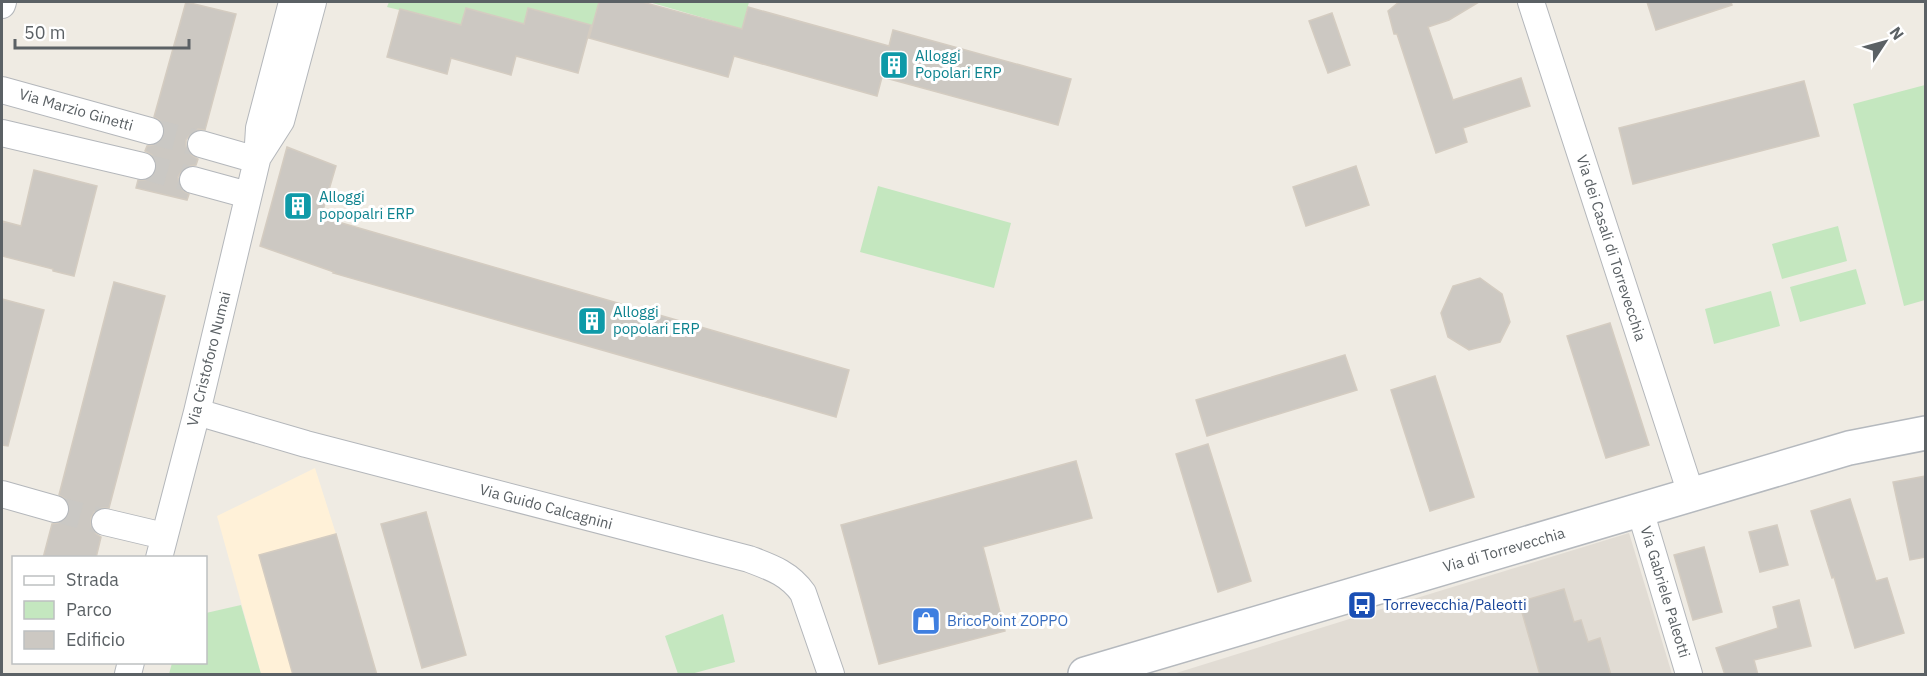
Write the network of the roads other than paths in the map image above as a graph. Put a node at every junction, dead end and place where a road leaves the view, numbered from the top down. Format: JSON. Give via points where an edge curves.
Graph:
{"nodes":[{"id":1,"x":292,"y":2,"type":"edge"},
{"id":2,"x":313,"y":2,"type":"edge"},
{"id":3,"x":1531,"y":2,"type":"edge"},
{"id":4,"x":2,"y":90,"type":"edge"},
{"id":5,"x":150,"y":131,"type":"tunnel mouth"},
{"id":6,"x":2,"y":133,"type":"edge"},
{"id":7,"x":201,"y":144,"type":"tunnel mouth"},
{"id":8,"x":256,"y":160,"type":"junction"},
{"id":9,"x":142,"y":166,"type":"tunnel mouth"},
{"id":10,"x":193,"y":180,"type":"tunnel mouth"},
{"id":11,"x":248,"y":195,"type":"junction"},
{"id":12,"x":196,"y":412,"type":"junction"},
{"id":13,"x":1926,"y":433,"type":"edge"},
{"id":14,"x":2,"y":494,"type":"edge"},
{"id":15,"x":1691,"y":494,"type":"junction"},
{"id":16,"x":55,"y":509,"type":"tunnel mouth"},
{"id":17,"x":1640,"y":510,"type":"junction"},
{"id":18,"x":105,"y":522,"type":"tunnel mouth"},
{"id":19,"x":162,"y":547,"type":"edge"},
{"id":20,"x":831,"y":675,"type":"edge"},
{"id":21,"x":1085,"y":675,"type":"edge"},
{"id":22,"x":1689,"y":675,"type":"edge"}],
"edges":[{"from":1,"to":8,"type":"street","name":"Via Cristoforo Numai","via":[[259,128]]},
{"from":2,"to":8,"type":"street","name":"Via Cristoforo Numai","via":[[281,121]]},
{"from":3,"to":15,"type":"street","name":"Via dei Casali di Torrevecchia"},
{"from":4,"to":5,"type":"street","name":"Via Marzio Ginetti"},
{"from":6,"to":9,"type":"street"},
{"from":7,"to":8,"type":"street"},
{"from":8,"to":11,"type":"street","name":"Via Cristoforo Numai"},
{"from":10,"to":11,"type":"street"},
{"from":11,"to":12,"type":"street","name":"Via Cristoforo Numai"},
{"from":12,"to":19,"type":"street","name":"Via Cristoforo Numai"},
{"from":12,"to":20,"type":"street","name":"Via Guido Calcagnini","via":[[776,569],[795,582],[802,593]]},
{"from":13,"to":15,"type":"main road","name":"Via di Torrevecchia","via":[[1849,448]]},
{"from":14,"to":16,"type":"street"},
{"from":15,"to":17,"type":"main road","name":"Via di Torrevecchia"},
{"from":17,"to":21,"type":"main road","name":"Via di Torrevecchia"},
{"from":17,"to":22,"type":"street","name":"Via Gabriele Paleotti"},
{"from":18,"to":19,"type":"street"}]}
